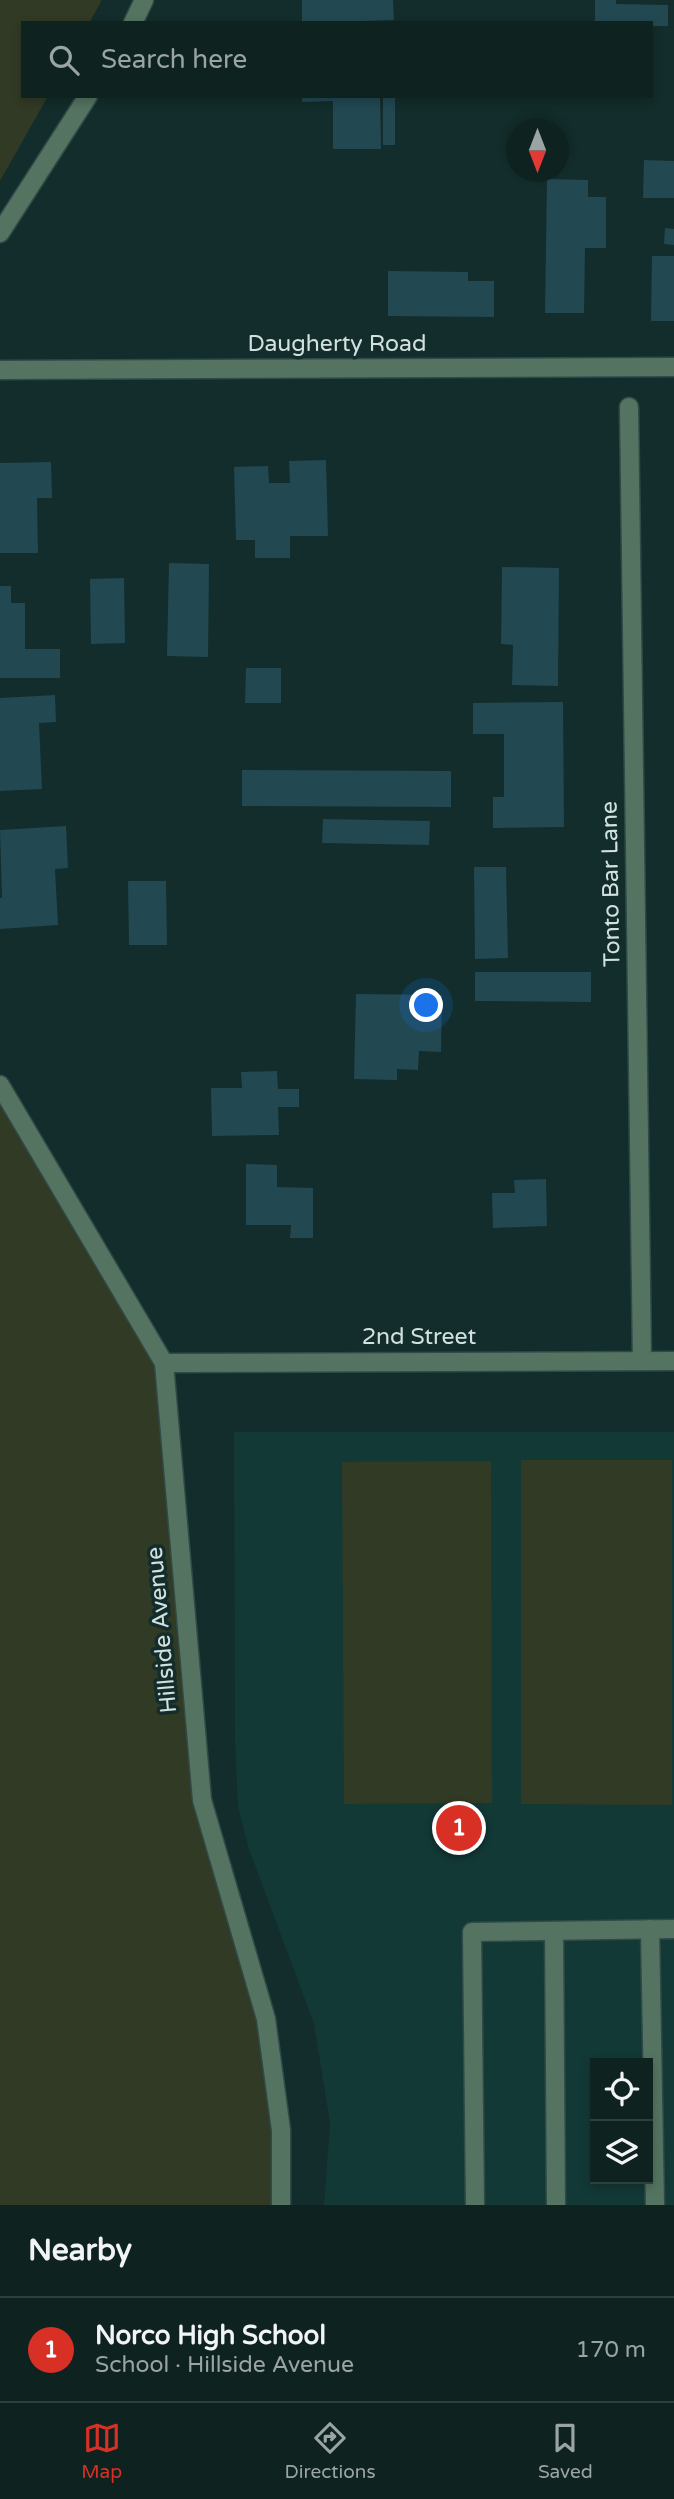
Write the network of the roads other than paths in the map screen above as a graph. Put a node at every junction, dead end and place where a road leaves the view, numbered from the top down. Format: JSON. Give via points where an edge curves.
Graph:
{"nodes":[{"id":1,"x":144,"y":0,"type":"edge"},
{"id":2,"x":134,"y":21,"type":"edge"},
{"id":3,"x":87,"y":98,"type":"edge"},
{"id":4,"x":0,"y":233,"type":"edge"},
{"id":5,"x":674,"y":367,"type":"edge"},
{"id":6,"x":0,"y":370,"type":"edge"},
{"id":7,"x":629,"y":407,"type":"dead end"},
{"id":8,"x":0,"y":1085,"type":"edge"},
{"id":9,"x":642,"y":1360,"type":"junction"},
{"id":10,"x":674,"y":1361,"type":"edge"},
{"id":11,"x":164,"y":1363,"type":"junction"},
{"id":12,"x":650,"y":1929,"type":"junction"},
{"id":13,"x":674,"y":1929,"type":"edge"},
{"id":14,"x":554,"y":1931,"type":"junction"},
{"id":15,"x":281,"y":2205,"type":"edge"},
{"id":16,"x":475,"y":2205,"type":"edge"},
{"id":17,"x":556,"y":2205,"type":"edge"},
{"id":18,"x":655,"y":2205,"type":"edge"}],
"edges":[{"from":1,"to":2,"type":"street"},
{"from":3,"to":4,"type":"street"},
{"from":5,"to":6,"type":"street","name":"Daugherty Road"},
{"from":7,"to":9,"type":"street","name":"Tonto Bar Lane"},
{"from":8,"to":11,"type":"street","name":"Hillside Avenue"},
{"from":9,"to":10,"type":"street","name":"2nd Street"},
{"from":9,"to":11,"type":"street","name":"2nd Street"},
{"from":11,"to":15,"type":"street","name":"Hillside Avenue","via":[[202,1800],[266,2019],[281,2130]]},
{"from":12,"to":13,"type":"street"},
{"from":12,"to":14,"type":"street"},
{"from":12,"to":18,"type":"street"},
{"from":14,"to":16,"type":"street","via":[[472,1932]]},
{"from":14,"to":17,"type":"street"}]}
